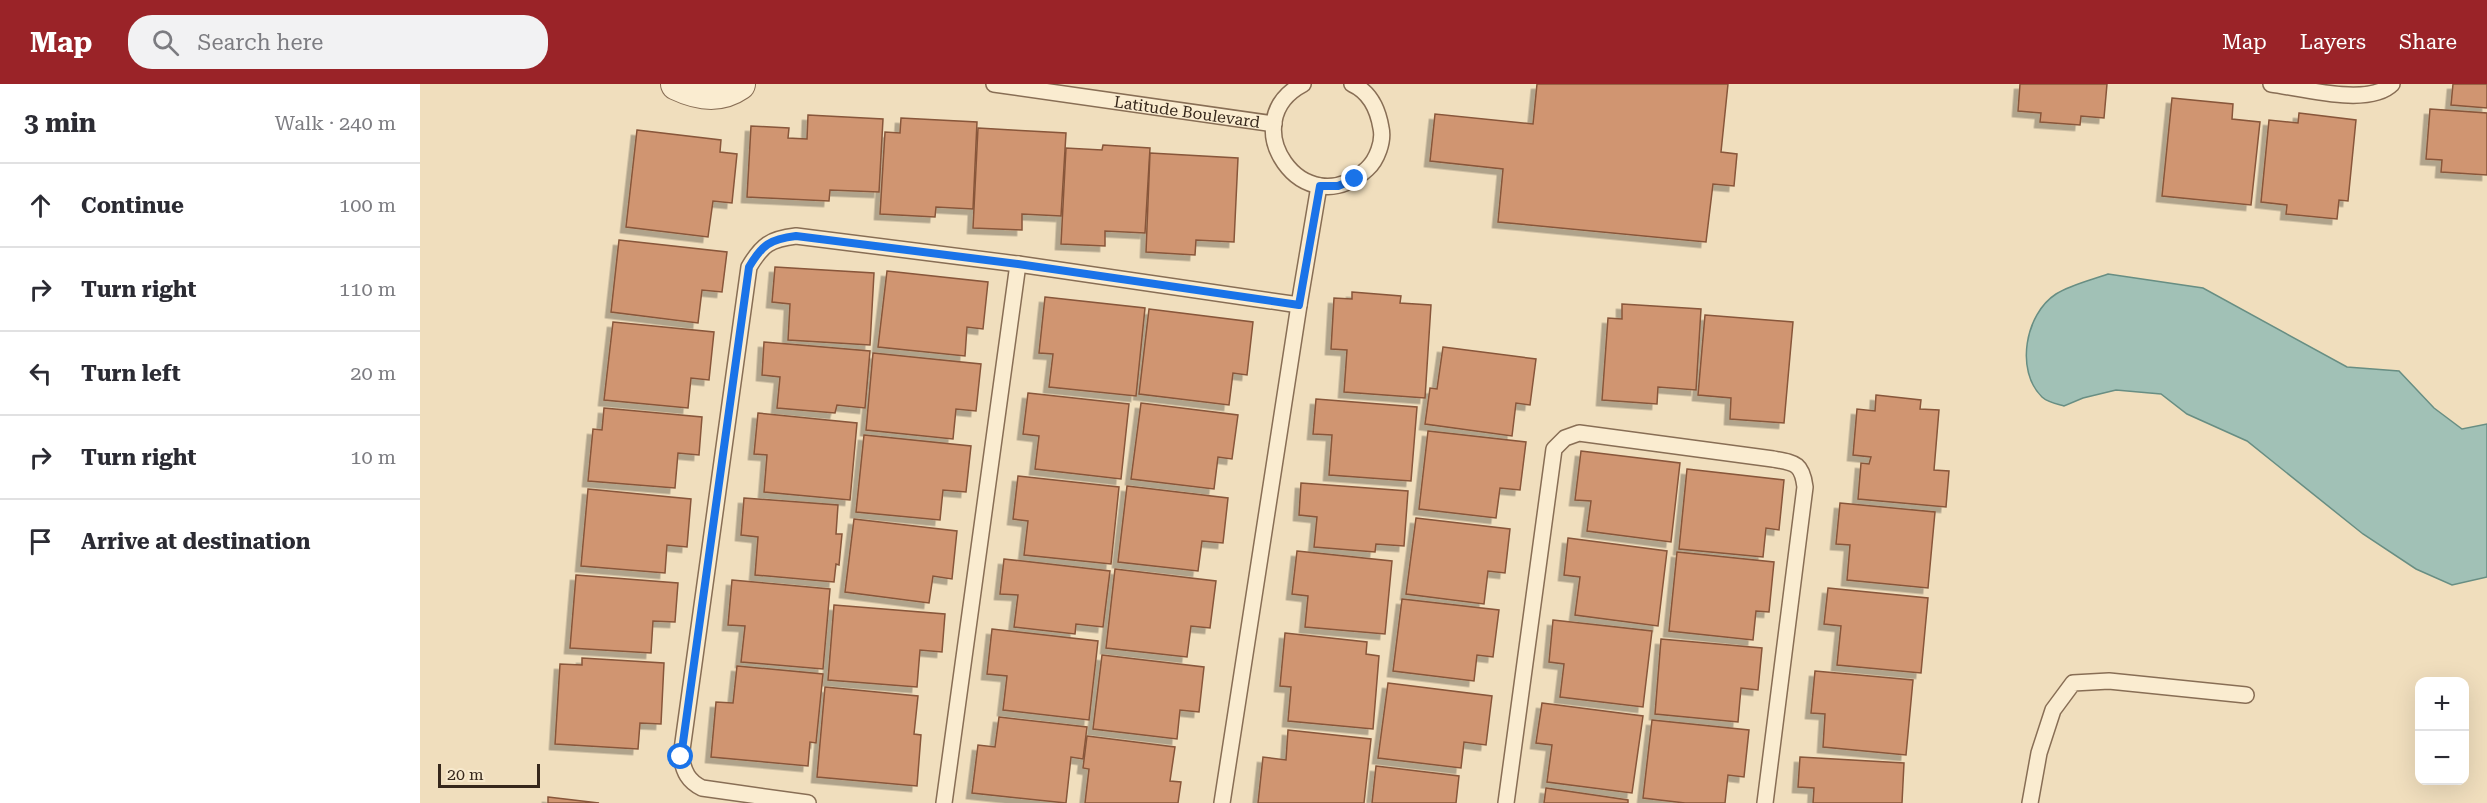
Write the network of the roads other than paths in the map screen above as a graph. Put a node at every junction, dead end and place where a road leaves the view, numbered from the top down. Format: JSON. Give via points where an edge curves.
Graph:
{"nodes":[{"id":1,"x":677,"y":84,"type":"edge"},
{"id":2,"x":739,"y":84,"type":"edge"},
{"id":3,"x":994,"y":84,"type":"edge"},
{"id":4,"x":1303,"y":84,"type":"edge"},
{"id":5,"x":1352,"y":84,"type":"edge"},
{"id":6,"x":2271,"y":84,"type":"edge"},
{"id":7,"x":2392,"y":84,"type":"edge"},
{"id":8,"x":1274,"y":124,"type":"junction"},
{"id":9,"x":1320,"y":186,"type":"junction"},
{"id":10,"x":1018,"y":264,"type":"junction"},
{"id":11,"x":1299,"y":305,"type":"junction"},
{"id":12,"x":2246,"y":695,"type":"dead end"},
{"id":13,"x":808,"y":803,"type":"edge"},
{"id":14,"x":944,"y":803,"type":"edge"},
{"id":15,"x":1222,"y":803,"type":"edge"},
{"id":16,"x":1506,"y":803,"type":"edge"},
{"id":17,"x":1766,"y":803,"type":"edge"},
{"id":18,"x":2030,"y":803,"type":"edge"}],
"edges":[{"from":1,"to":2,"type":"street","via":[[696,92],[715,93]]},
{"from":3,"to":8,"type":"lane","name":"Latitude Boulevard"},
{"from":4,"to":8,"type":"lane","via":[[1286,98]]},
{"from":5,"to":9,"type":"lane","via":[[1370,98],[1379,114],[1379,151],[1355,179],[1338,186]]},
{"from":6,"to":7,"type":"lane","via":[[2361,97],[2385,92]]},
{"from":8,"to":9,"type":"lane","via":[[1280,158],[1303,181]]},
{"from":9,"to":11,"type":"lane"},
{"from":10,"to":11,"type":"lane"},
{"from":10,"to":13,"type":"lane","via":[[796,236],[776,238],[758,251],[749,267],[681,757],[684,771],[702,788]]},
{"from":10,"to":14,"type":"lane"},
{"from":11,"to":15,"type":"lane"},
{"from":12,"to":18,"type":"lane","via":[[2109,681],[2073,683],[2053,710],[2039,753]]},
{"from":16,"to":17,"type":"lane","via":[[1554,449],[1565,438],[1579,433],[1773,459],[1794,463],[1803,472],[1805,487]]}]}
